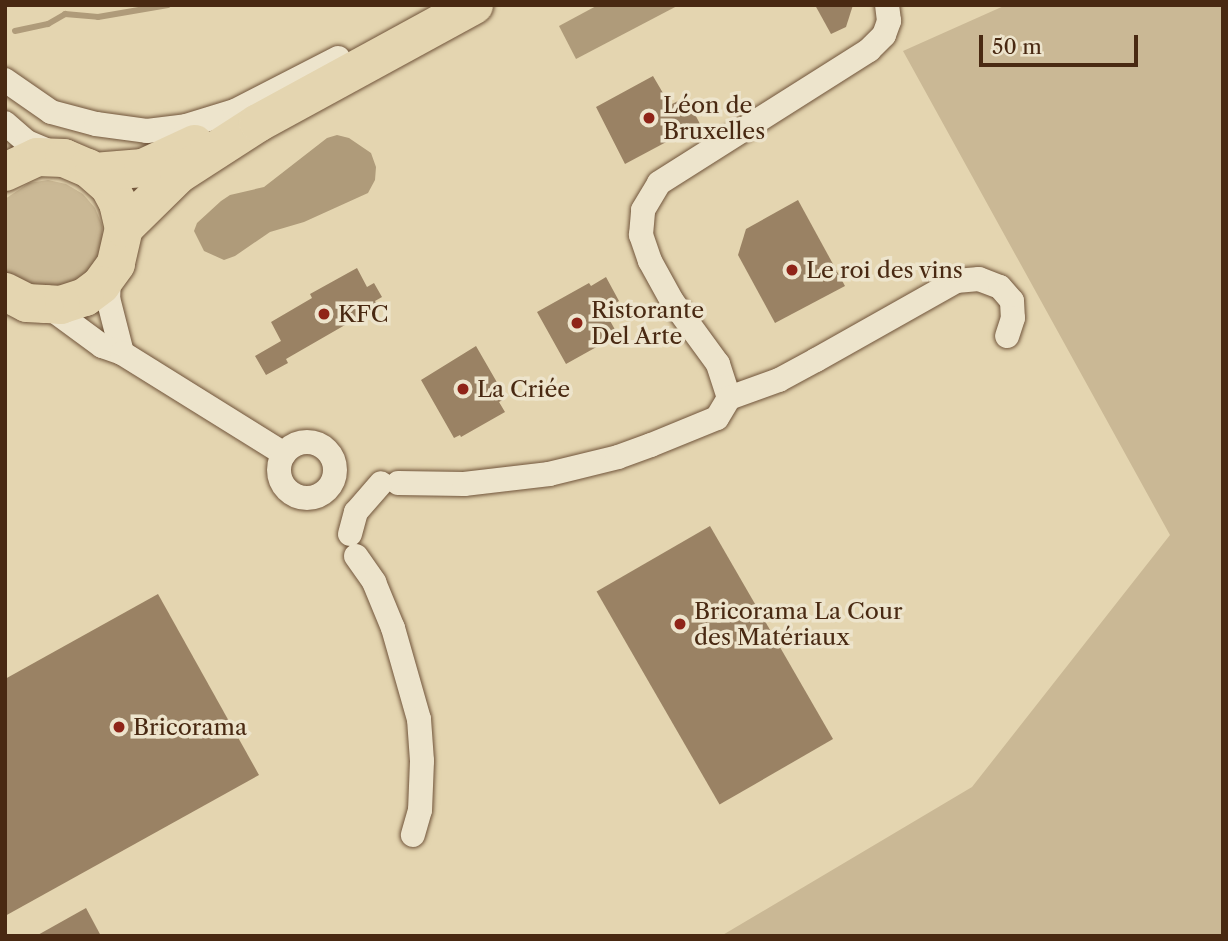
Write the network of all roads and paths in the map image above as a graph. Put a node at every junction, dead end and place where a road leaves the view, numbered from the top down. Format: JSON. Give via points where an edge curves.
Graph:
{"nodes":[{"id":1,"x":437,"y":5,"type":"edge"},
{"id":2,"x":474,"y":5,"type":"edge"},
{"id":3,"x":887,"y":5,"type":"edge"},
{"id":4,"x":338,"y":58,"type":"junction"},
{"id":5,"x":5,"y":80,"type":"edge"},
{"id":6,"x":5,"y":123,"type":"edge"},
{"id":7,"x":79,"y":165,"type":"junction"},
{"id":8,"x":5,"y":172,"type":"edge"},
{"id":9,"x":124,"y":228,"type":"junction"},
{"id":10,"x":109,"y":275,"type":"junction"},
{"id":11,"x":16,"y":297,"type":"edge"},
{"id":12,"x":1007,"y":336,"type":"dead end"},
{"id":13,"x":122,"y":353,"type":"junction"},
{"id":14,"x":729,"y":398,"type":"junction"},
{"id":15,"x":284,"y":454,"type":"dead end"},
{"id":16,"x":413,"y":835,"type":"dead end"}],
"edges":[{"from":1,"to":4,"type":"main road"},
{"from":2,"to":9,"type":"main road","via":[[258,122],[179,174]]},
{"from":3,"to":14,"type":"street","via":[[889,21],[884,35],[869,50],[659,183],[643,210],[641,234],[650,261],[718,364]]},
{"from":4,"to":5,"type":"street","via":[[235,111],[186,126],[147,131],[51,112]]},
{"from":4,"to":7,"type":"main road","via":[[180,153],[143,167]]},
{"from":6,"to":7,"type":"street","via":[[27,142]]},
{"from":7,"to":8,"type":"main road","via":[[37,157]]},
{"from":7,"to":9,"type":"main road","via":[[109,186]]},
{"from":9,"to":10,"type":"main road"},
{"from":10,"to":11,"type":"main road","via":[[85,297],[61,305]]},
{"from":10,"to":13,"type":"street","via":[[108,298]]},
{"from":11,"to":13,"type":"street"},
{"from":12,"to":14,"type":"street","via":[[1012,301],[1000,287],[979,279],[956,281],[779,380]]},
{"from":13,"to":15,"type":"street"},
{"from":14,"to":16,"type":"street","via":[[717,418],[618,457],[549,474],[476,483],[389,483],[356,512],[353,545],[393,628],[419,719],[421,810]]}]}
